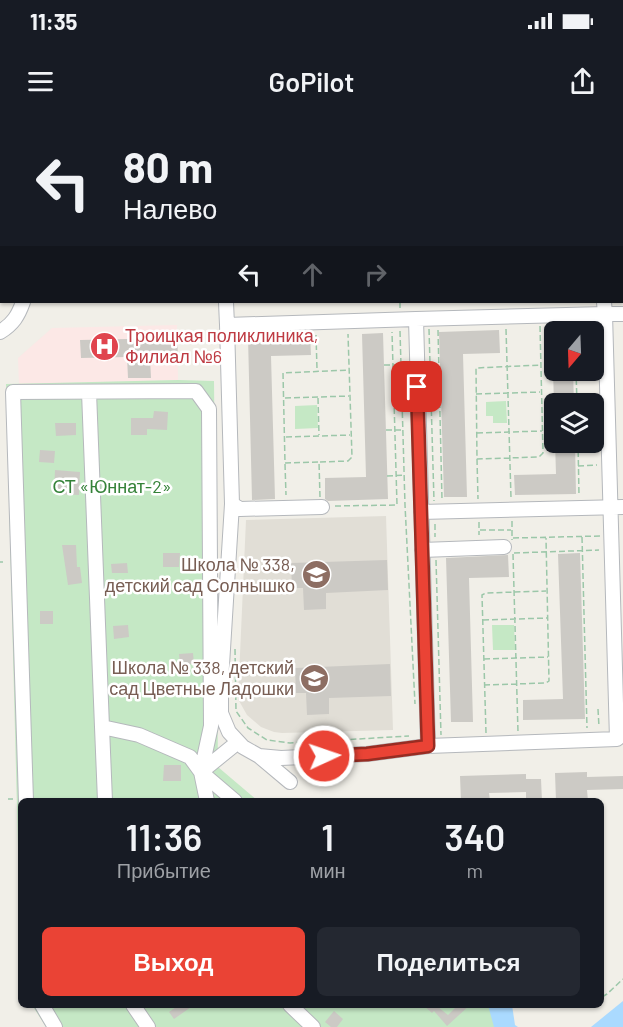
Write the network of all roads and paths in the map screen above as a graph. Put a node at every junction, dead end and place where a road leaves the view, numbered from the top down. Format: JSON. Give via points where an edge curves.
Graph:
{"nodes":[{"id":1,"x":23,"y":303,"type":"edge"},
{"id":2,"x":226,"y":303,"type":"edge"},
{"id":3,"x":604,"y":308,"type":"edge"},
{"id":4,"x":623,"y":314,"type":"edge"},
{"id":5,"x":416,"y":319,"type":"junction"},
{"id":6,"x":226,"y":325,"type":"junction"},
{"id":7,"x":429,"y":328,"type":"dead end"},
{"id":8,"x":438,"y":328,"type":"dead end"},
{"id":9,"x":392,"y":329,"type":"dead end"},
{"id":10,"x":400,"y":329,"type":"dead end"},
{"id":11,"x":540,"y":329,"type":"dead end"},
{"id":12,"x":506,"y":330,"type":"dead end"},
{"id":13,"x":0,"y":332,"type":"edge"},
{"id":14,"x":348,"y":334,"type":"dead end"},
{"id":15,"x":316,"y":335,"type":"dead end"},
{"id":16,"x":384,"y":365,"type":"dead end"},
{"id":17,"x":393,"y":365,"type":"junction"},
{"id":18,"x":401,"y":365,"type":"junction"},
{"id":19,"x":541,"y":365,"type":"junction"},
{"id":20,"x":507,"y":366,"type":"junction"},
{"id":21,"x":349,"y":370,"type":"junction"},
{"id":22,"x":317,"y":371,"type":"junction"},
{"id":23,"x":89,"y":392,"type":"junction"},
{"id":24,"x":541,"y":392,"type":"junction"},
{"id":25,"x":508,"y":393,"type":"junction"},
{"id":26,"x":475,"y":394,"type":"junction"},
{"id":27,"x":350,"y":396,"type":"junction"},
{"id":28,"x":318,"y":397,"type":"junction"},
{"id":29,"x":283,"y":398,"type":"junction"},
{"id":30,"x":403,"y":429,"type":"junction"},
{"id":31,"x":386,"y":430,"type":"dead end"},
{"id":32,"x":395,"y":430,"type":"junction"},
{"id":33,"x":543,"y":431,"type":"junction"},
{"id":34,"x":509,"y":432,"type":"junction"},
{"id":35,"x":476,"y":433,"type":"junction"},
{"id":36,"x":351,"y":435,"type":"junction"},
{"id":37,"x":319,"y":436,"type":"junction"},
{"id":38,"x":284,"y":437,"type":"junction"},
{"id":39,"x":578,"y":453,"type":"edge"},
{"id":40,"x":510,"y":458,"type":"junction"},
{"id":41,"x":477,"y":459,"type":"junction"},
{"id":42,"x":319,"y":462,"type":"junction"},
{"id":43,"x":285,"y":463,"type":"junction"},
{"id":44,"x":601,"y":465,"type":"dead end"},
{"id":45,"x":578,"y":466,"type":"junction"},
{"id":46,"x":405,"y":475,"type":"junction"},
{"id":47,"x":387,"y":476,"type":"dead end"},
{"id":48,"x":396,"y":476,"type":"junction"},
{"id":49,"x":433,"y":477,"type":"junction"},
{"id":50,"x":442,"y":477,"type":"junction"},
{"id":51,"x":478,"y":496,"type":"dead end"},
{"id":52,"x":579,"y":500,"type":"dead end"},
{"id":53,"x":286,"y":502,"type":"dead end"},
{"id":54,"x":443,"y":503,"type":"dead end"},
{"id":55,"x":232,"y":504,"type":"junction"},
{"id":56,"x":321,"y":504,"type":"junction"},
{"id":57,"x":434,"y":504,"type":"dead end"},
{"id":58,"x":617,"y":507,"type":"edge"},
{"id":59,"x":511,"y":510,"type":"junction"},
{"id":60,"x":421,"y":512,"type":"junction"},
{"id":61,"x":434,"y":519,"type":"dead end"},
{"id":62,"x":512,"y":530,"type":"junction"},
{"id":63,"x":479,"y":531,"type":"dead end"},
{"id":64,"x":611,"y":536,"type":"junction"},
{"id":65,"x":546,"y":537,"type":"junction"},
{"id":66,"x":582,"y":537,"type":"junction"},
{"id":67,"x":407,"y":541,"type":"junction"},
{"id":68,"x":429,"y":546,"type":"junction"},
{"id":69,"x":509,"y":546,"type":"junction"},
{"id":70,"x":604,"y":550,"type":"dead end"},
{"id":71,"x":582,"y":551,"type":"junction"},
{"id":72,"x":546,"y":552,"type":"junction"},
{"id":73,"x":547,"y":591,"type":"junction"},
{"id":74,"x":514,"y":592,"type":"junction"},
{"id":75,"x":548,"y":618,"type":"junction"},
{"id":76,"x":514,"y":619,"type":"junction"},
{"id":77,"x":483,"y":620,"type":"junction"},
{"id":78,"x":234,"y":643,"type":"dead end"},
{"id":79,"x":549,"y":657,"type":"junction"},
{"id":80,"x":516,"y":658,"type":"junction"},
{"id":81,"x":484,"y":659,"type":"junction"},
{"id":82,"x":516,"y":684,"type":"junction"},
{"id":83,"x":484,"y":685,"type":"junction"},
{"id":84,"x":414,"y":703,"type":"dead end"},
{"id":85,"x":598,"y":709,"type":"dead end"},
{"id":86,"x":102,"y":727,"type":"junction"},
{"id":87,"x":599,"y":730,"type":"dead end"},
{"id":88,"x":587,"y":731,"type":"dead end"},
{"id":89,"x":518,"y":733,"type":"dead end"},
{"id":90,"x":486,"y":734,"type":"dead end"},
{"id":91,"x":432,"y":739,"type":"junction"},
{"id":92,"x":620,"y":739,"type":"edge"},
{"id":93,"x":238,"y":742,"type":"junction"},
{"id":94,"x":259,"y":756,"type":"junction"},
{"id":95,"x":290,"y":767,"type":"dead end"},
{"id":96,"x":201,"y":772,"type":"junction"},
{"id":97,"x":26,"y":798,"type":"edge"},
{"id":98,"x":105,"y":798,"type":"edge"},
{"id":99,"x":206,"y":798,"type":"edge"},
{"id":100,"x":231,"y":798,"type":"edge"},
{"id":101,"x":623,"y":979,"type":"edge"},
{"id":102,"x":604,"y":996,"type":"edge"},
{"id":103,"x":44,"y":1008,"type":"edge"},
{"id":104,"x":135,"y":1008,"type":"edge"},
{"id":105,"x":292,"y":1008,"type":"edge"},
{"id":106,"x":303,"y":1024,"type":"edge"},
{"id":107,"x":55,"y":1027,"type":"edge"},
{"id":108,"x":148,"y":1027,"type":"edge"}],
"edges":[{"from":1,"to":13,"type":"street","via":[[18,316]]},
{"from":2,"to":6,"type":"street"},
{"from":3,"to":4,"type":"street"},
{"from":3,"to":5,"type":"street"},
{"from":3,"to":58,"type":"street"},
{"from":5,"to":6,"type":"street"},
{"from":5,"to":60,"type":"street"},
{"from":6,"to":55,"type":"street"},
{"from":7,"to":49,"type":"path"},
{"from":8,"to":50,"type":"path"},
{"from":9,"to":17,"type":"path"},
{"from":10,"to":18,"type":"path"},
{"from":11,"to":19,"type":"path"},
{"from":12,"to":20,"type":"path"},
{"from":14,"to":21,"type":"path"},
{"from":15,"to":22,"type":"path"},
{"from":16,"to":17,"type":"path"},
{"from":17,"to":18,"type":"path"},
{"from":17,"to":32,"type":"path"},
{"from":18,"to":30,"type":"path"},
{"from":19,"to":20,"type":"path"},
{"from":19,"to":24,"type":"path"},
{"from":20,"to":25,"type":"path"},
{"from":20,"to":26,"type":"path","via":[[476,368]]},
{"from":21,"to":22,"type":"path"},
{"from":21,"to":27,"type":"path"},
{"from":22,"to":29,"type":"path","via":[[284,372]]},
{"from":23,"to":86,"type":"street"},
{"from":23,"to":96,"type":"street","via":[[196,391],[209,409],[211,726]]},
{"from":23,"to":97,"type":"street","via":[[13,392]]},
{"from":24,"to":25,"type":"path"},
{"from":24,"to":33,"type":"path"},
{"from":25,"to":26,"type":"path"},
{"from":25,"to":34,"type":"path"},
{"from":26,"to":35,"type":"path"},
{"from":27,"to":28,"type":"path"},
{"from":27,"to":36,"type":"path"},
{"from":28,"to":29,"type":"path"},
{"from":28,"to":37,"type":"path"},
{"from":29,"to":38,"type":"path"},
{"from":30,"to":32,"type":"path"},
{"from":30,"to":46,"type":"path"},
{"from":31,"to":32,"type":"path"},
{"from":32,"to":48,"type":"path"},
{"from":33,"to":34,"type":"path"},
{"from":33,"to":40,"type":"path","via":[[541,456]]},
{"from":34,"to":35,"type":"path"},
{"from":34,"to":40,"type":"path"},
{"from":35,"to":41,"type":"path"},
{"from":36,"to":37,"type":"path"},
{"from":36,"to":42,"type":"path","via":[[350,460]]},
{"from":37,"to":38,"type":"path"},
{"from":38,"to":43,"type":"path"},
{"from":39,"to":45,"type":"path"},
{"from":40,"to":41,"type":"path"},
{"from":40,"to":59,"type":"path"},
{"from":41,"to":51,"type":"path"},
{"from":42,"to":43,"type":"path"},
{"from":42,"to":56,"type":"path"},
{"from":43,"to":53,"type":"path"},
{"from":44,"to":45,"type":"path"},
{"from":45,"to":52,"type":"path"},
{"from":46,"to":48,"type":"path"},
{"from":46,"to":67,"type":"path"},
{"from":47,"to":48,"type":"path"},
{"from":48,"to":56,"type":"path","via":[[397,505]]},
{"from":49,"to":50,"type":"path"},
{"from":49,"to":57,"type":"path"},
{"from":50,"to":54,"type":"path"},
{"from":55,"to":56,"type":"street","via":[[240,509]]},
{"from":55,"to":93,"type":"street","via":[[221,713]]},
{"from":58,"to":59,"type":"street"},
{"from":58,"to":64,"type":"street"},
{"from":59,"to":60,"type":"street"},
{"from":59,"to":62,"type":"path"},
{"from":60,"to":68,"type":"street"},
{"from":61,"to":68,"type":"path"},
{"from":62,"to":63,"type":"path"},
{"from":62,"to":69,"type":"path"},
{"from":64,"to":66,"type":"path"},
{"from":64,"to":92,"type":"street"},
{"from":65,"to":66,"type":"path"},
{"from":65,"to":69,"type":"path"},
{"from":65,"to":72,"type":"path"},
{"from":66,"to":71,"type":"path"},
{"from":67,"to":68,"type":"path"},
{"from":67,"to":84,"type":"path"},
{"from":68,"to":69,"type":"street"},
{"from":68,"to":91,"type":"street"},
{"from":68,"to":91,"type":"path"},
{"from":69,"to":72,"type":"path"},
{"from":69,"to":74,"type":"path"},
{"from":70,"to":71,"type":"path"},
{"from":71,"to":72,"type":"path"},
{"from":71,"to":88,"type":"path"},
{"from":72,"to":73,"type":"path"},
{"from":73,"to":74,"type":"path"},
{"from":73,"to":75,"type":"path"},
{"from":74,"to":76,"type":"path"},
{"from":74,"to":77,"type":"path","via":[[484,594]]},
{"from":75,"to":76,"type":"path"},
{"from":75,"to":79,"type":"path"},
{"from":76,"to":77,"type":"path"},
{"from":76,"to":80,"type":"path"},
{"from":77,"to":81,"type":"path"},
{"from":78,"to":91,"type":"path","via":[[236,711],[248,728],[267,740],[290,743]]},
{"from":79,"to":80,"type":"path"},
{"from":79,"to":82,"type":"path","via":[[548,682]]},
{"from":80,"to":81,"type":"path"},
{"from":80,"to":82,"type":"path"},
{"from":81,"to":83,"type":"path"},
{"from":82,"to":83,"type":"path"},
{"from":82,"to":89,"type":"path"},
{"from":83,"to":90,"type":"path"},
{"from":85,"to":87,"type":"path"},
{"from":86,"to":96,"type":"street","via":[[139,735],[190,758]]},
{"from":86,"to":98,"type":"street"},
{"from":91,"to":92,"type":"street"},
{"from":91,"to":94,"type":"street","via":[[367,754]]},
{"from":93,"to":94,"type":"street"},
{"from":93,"to":96,"type":"street"},
{"from":94,"to":95,"type":"street","via":[[290,789]]},
{"from":96,"to":99,"type":"street"},
{"from":96,"to":100,"type":"street"},
{"from":101,"to":102,"type":"path"},
{"from":103,"to":107,"type":"street"},
{"from":104,"to":108,"type":"street"},
{"from":105,"to":106,"type":"street"}]}
